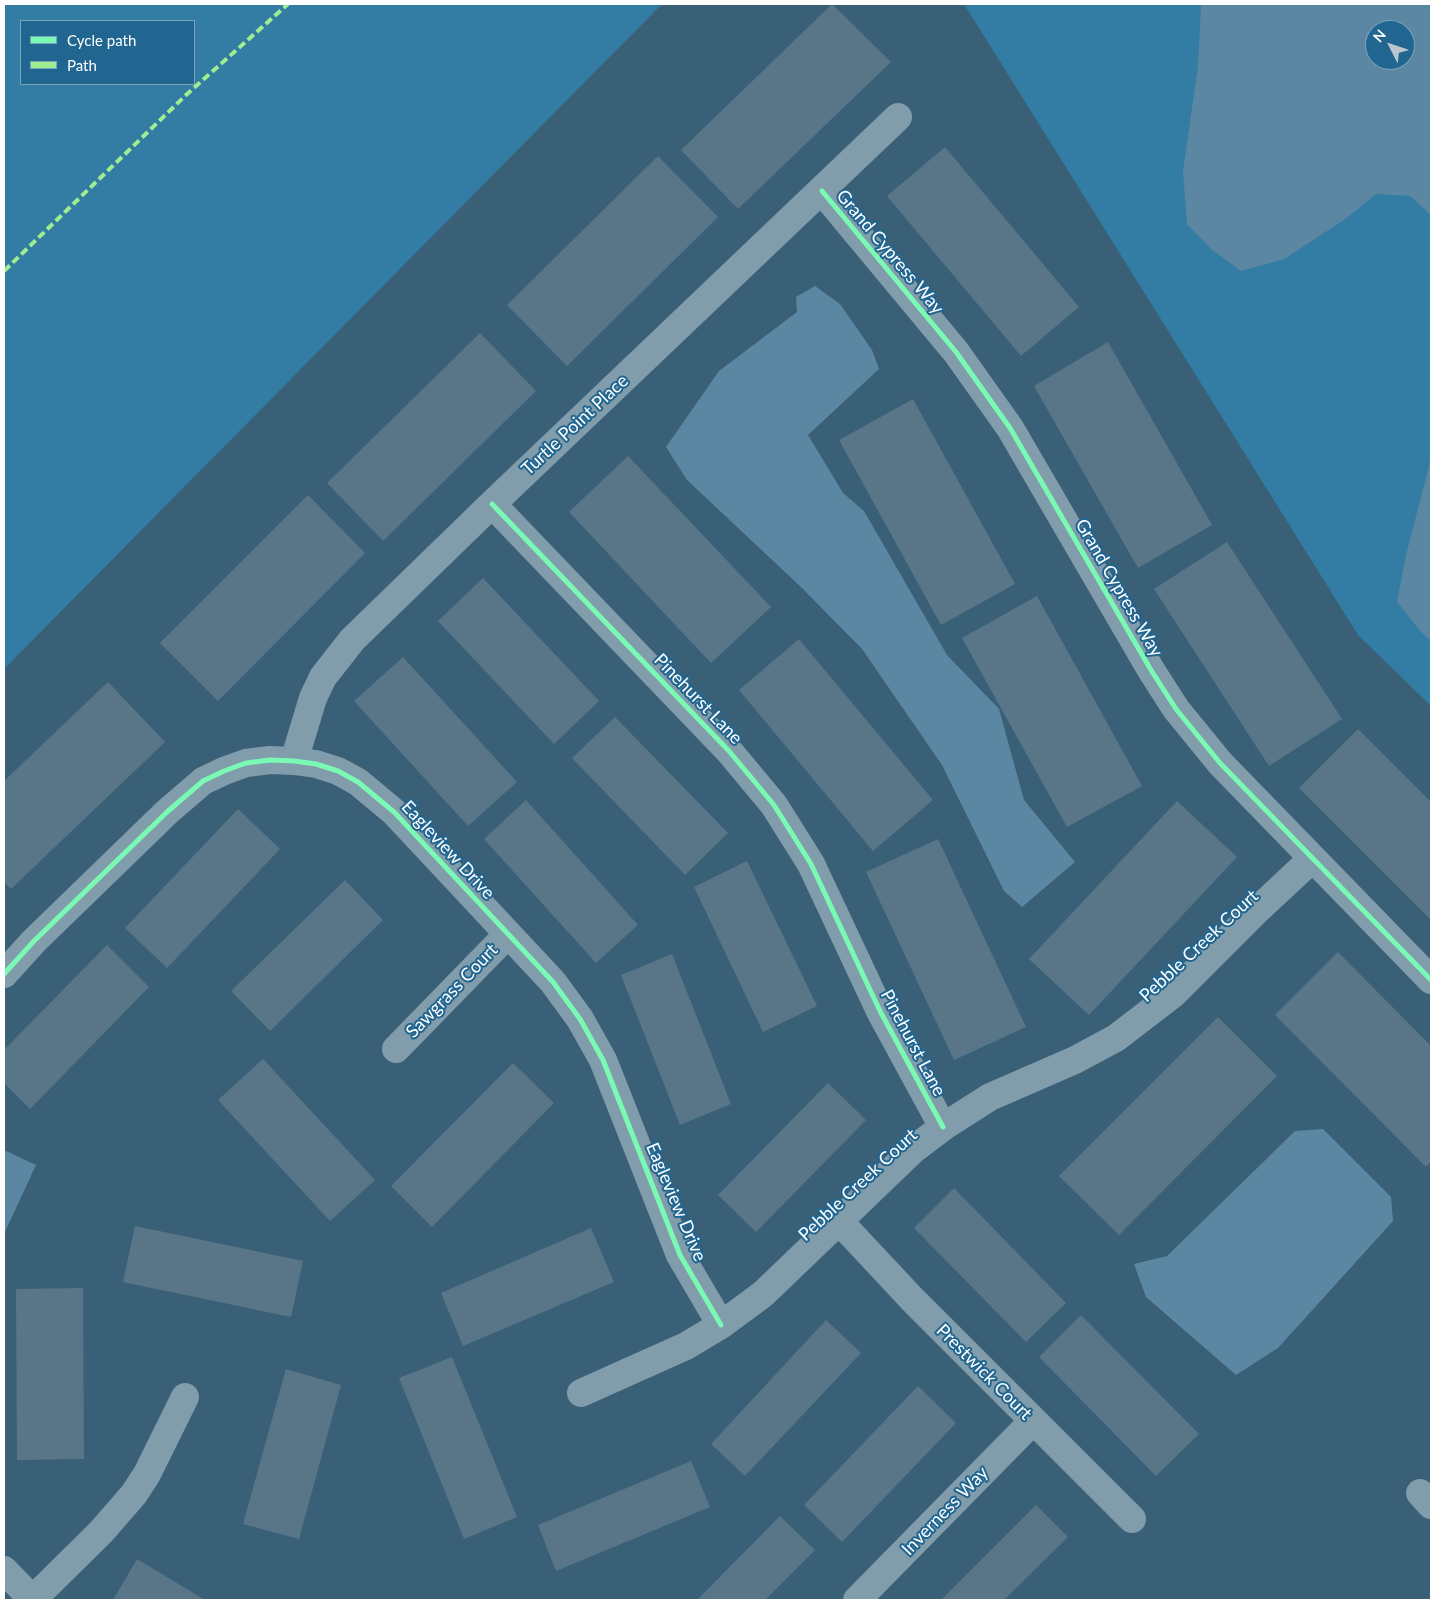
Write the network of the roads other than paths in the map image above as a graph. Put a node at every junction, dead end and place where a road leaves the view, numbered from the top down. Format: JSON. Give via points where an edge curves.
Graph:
{"nodes":[{"id":1,"x":898,"y":118,"type":"dead end"},
{"id":2,"x":822,"y":191,"type":"junction"},
{"id":3,"x":492,"y":504,"type":"junction"},
{"id":4,"x":294,"y":761,"type":"junction"},
{"id":5,"x":1312,"y":859,"type":"junction"},
{"id":6,"x":508,"y":934,"type":"junction"},
{"id":7,"x":4,"y":974,"type":"edge"},
{"id":8,"x":1428,"y":976,"type":"edge"},
{"id":9,"x":396,"y":1049,"type":"dead end"},
{"id":10,"x":943,"y":1127,"type":"junction"},
{"id":11,"x":839,"y":1221,"type":"junction"},
{"id":12,"x":721,"y":1325,"type":"junction"},
{"id":13,"x":581,"y":1393,"type":"dead end"},
{"id":14,"x":185,"y":1397,"type":"dead end"},
{"id":15,"x":1032,"y":1421,"type":"junction"},
{"id":16,"x":1132,"y":1519,"type":"dead end"},
{"id":17,"x":4,"y":1570,"type":"edge"},
{"id":18,"x":33,"y":1600,"type":"edge"},
{"id":19,"x":856,"y":1600,"type":"edge"}],
"edges":[{"from":1,"to":2,"type":"street","name":"Turtle Point Place"},
{"from":2,"to":3,"type":"street","name":"Turtle Point Place"},
{"from":2,"to":5,"type":"street","name":"Grand Cypress Way","via":[[956,352],[1010,428],[1176,709],[1220,763]]},
{"from":3,"to":4,"type":"street","name":"Turtle Point Place","via":[[352,640],[323,677],[313,698]]},
{"from":3,"to":10,"type":"street","name":"Pinehurst Lane","via":[[729,751],[774,805],[811,864],[880,1011]]},
{"from":4,"to":6,"type":"street","name":"Eagleview Drive","via":[[338,771],[377,796]]},
{"from":4,"to":7,"type":"street","name":"Eagleview Drive","via":[[246,764],[203,781],[167,812]]},
{"from":5,"to":8,"type":"street","name":"Grand Cypress Way"},
{"from":5,"to":10,"type":"street","name":"Pebble Creek Court","via":[[1172,995],[1116,1038],[1075,1060],[990,1097]]},
{"from":6,"to":9,"type":"street","name":"Sawgrass Court"},
{"from":6,"to":12,"type":"street","name":"Eagleview Drive","via":[[553,982],[580,1019],[603,1060],[680,1255]]},
{"from":10,"to":11,"type":"street","name":"Pebble Creek Court","via":[[914,1149]]},
{"from":11,"to":12,"type":"street","name":"Pebble Creek Court","via":[[763,1294]]},
{"from":11,"to":15,"type":"street","name":"Prestwick Court"},
{"from":12,"to":13,"type":"street","name":"Pebble Creek Court","via":[[686,1346]]},
{"from":14,"to":18,"type":"street","via":[[134,1494],[102,1532]]},
{"from":15,"to":16,"type":"street","name":"Prestwick Court"},
{"from":15,"to":19,"type":"street","name":"Inverness Way"},
{"from":17,"to":18,"type":"street"}]}
